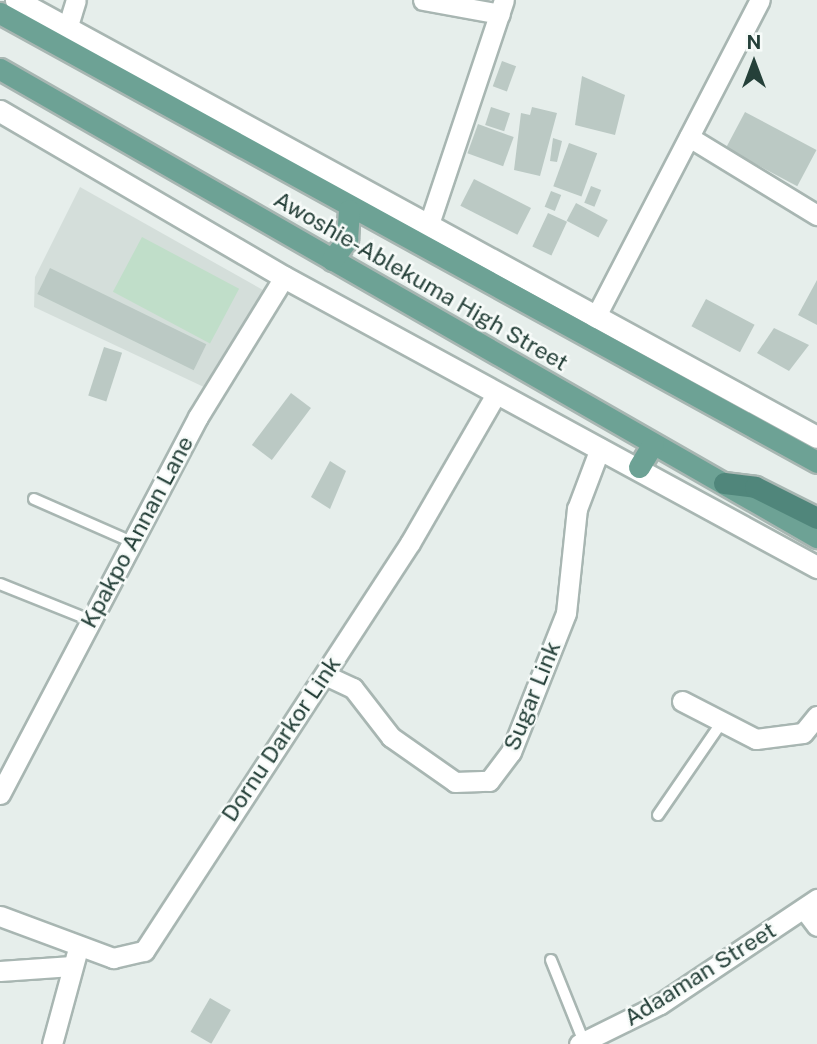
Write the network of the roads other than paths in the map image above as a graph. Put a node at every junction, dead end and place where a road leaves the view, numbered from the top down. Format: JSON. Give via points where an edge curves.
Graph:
{"nodes":[{"id":1,"x":16,"y":0,"type":"edge"},
{"id":2,"x":76,"y":0,"type":"edge"},
{"id":3,"x":424,"y":0,"type":"edge"},
{"id":4,"x":760,"y":0,"type":"edge"},
{"id":5,"x":502,"y":7,"type":"edge"},
{"id":6,"x":0,"y":13,"type":"edge"},
{"id":7,"x":67,"y":29,"type":"junction"},
{"id":8,"x":0,"y":69,"type":"edge"},
{"id":9,"x":0,"y":111,"type":"edge"},
{"id":10,"x":689,"y":137,"type":"junction"},
{"id":11,"x":349,"y":210,"type":"junction"},
{"id":12,"x":817,"y":215,"type":"edge"},
{"id":13,"x":428,"y":227,"type":"junction"},
{"id":14,"x":332,"y":260,"type":"junction"},
{"id":15,"x":284,"y":277,"type":"junction"},
{"id":16,"x":595,"y":318,"type":"junction"},
{"id":17,"x":496,"y":394,"type":"junction"},
{"id":18,"x":817,"y":437,"type":"edge"},
{"id":19,"x":653,"y":444,"type":"junction"},
{"id":20,"x":600,"y":448,"type":"junction"},
{"id":21,"x":817,"y":462,"type":"edge"},
{"id":22,"x":639,"y":467,"type":"junction"},
{"id":23,"x":723,"y":483,"type":"junction"},
{"id":24,"x":34,"y":499,"type":"dead end"},
{"id":25,"x":817,"y":517,"type":"edge"},
{"id":26,"x":817,"y":537,"type":"edge"},
{"id":27,"x":132,"y":542,"type":"junction"},
{"id":28,"x":817,"y":567,"type":"edge"},
{"id":29,"x":0,"y":584,"type":"edge"},
{"id":30,"x":90,"y":620,"type":"junction"},
{"id":31,"x":326,"y":674,"type":"junction"},
{"id":32,"x":682,"y":701,"type":"dead end"},
{"id":33,"x":817,"y":716,"type":"edge"},
{"id":34,"x":722,"y":722,"type":"junction"},
{"id":35,"x":0,"y":794,"type":"edge"},
{"id":36,"x":658,"y":816,"type":"dead end"},
{"id":37,"x":810,"y":904,"type":"edge"},
{"id":38,"x":0,"y":916,"type":"edge"},
{"id":39,"x":817,"y":926,"type":"edge"},
{"id":40,"x":75,"y":957,"type":"junction"},
{"id":41,"x":551,"y":960,"type":"dead end"},
{"id":42,"x":0,"y":971,"type":"edge"},
{"id":43,"x":592,"y":1041,"type":"edge"},
{"id":44,"x":52,"y":1044,"type":"edge"}],
"edges":[{"from":1,"to":7,"type":"street","name":"Awoshie-Ablekuma High Street"},
{"from":2,"to":7,"type":"street"},
{"from":3,"to":5,"type":"street"},
{"from":4,"to":10,"type":"street"},
{"from":5,"to":13,"type":"street"},
{"from":6,"to":11,"type":"main road","name":"Awoshie-Ablekuma High Street"},
{"from":7,"to":13,"type":"street","name":"Awoshie-Ablekuma High Street"},
{"from":8,"to":14,"type":"main road","name":"Awoshie-Ablekuma High Street"},
{"from":9,"to":15,"type":"street"},
{"from":10,"to":12,"type":"street"},
{"from":10,"to":16,"type":"street"},
{"from":11,"to":14,"type":"main road","via":[[347,240]]},
{"from":11,"to":21,"type":"main road","name":"Awoshie-Ablekuma High Street"},
{"from":13,"to":16,"type":"street","name":"Awoshie-Ablekuma High Street"},
{"from":14,"to":19,"type":"main road","name":"Awoshie-Ablekuma High Street"},
{"from":15,"to":17,"type":"street"},
{"from":15,"to":27,"type":"street","name":"Kpakpo Annan Lane"},
{"from":16,"to":18,"type":"street","name":"Awoshie-Ablekuma High Street"},
{"from":17,"to":20,"type":"street"},
{"from":17,"to":31,"type":"street","name":"Dornu Darkor Link"},
{"from":19,"to":22,"type":"main road"},
{"from":19,"to":23,"type":"main road","name":"Awoshie-Ablekuma High Street"},
{"from":20,"to":22,"type":"street"},
{"from":20,"to":31,"type":"street","name":"Sugar Link","via":[[577,509],[566,612],[511,752],[489,781],[455,782],[391,737],[353,688]]},
{"from":22,"to":28,"type":"street"},
{"from":23,"to":25,"type":"highway","via":[[755,487]]},
{"from":23,"to":26,"type":"main road","name":"Awoshie-Ablekuma High Street"},
{"from":24,"to":27,"type":"lane"},
{"from":27,"to":30,"type":"street","name":"Kpakpo Annan Lane"},
{"from":29,"to":30,"type":"lane"},
{"from":30,"to":35,"type":"street","name":"Kpakpo Annan Lane"},
{"from":31,"to":40,"type":"street","name":"Dornu Darkor Link","via":[[144,951],[129,958]]},
{"from":32,"to":34,"type":"street"},
{"from":33,"to":34,"type":"street","via":[[803,733],[781,740],[757,739]]},
{"from":34,"to":36,"type":"lane"},
{"from":37,"to":39,"type":"street"},
{"from":37,"to":43,"type":"street","name":"Adaaman Street","via":[[660,1004]]},
{"from":38,"to":40,"type":"street","name":"Dornu Darkor Link"},
{"from":40,"to":42,"type":"street"},
{"from":40,"to":44,"type":"street"},
{"from":41,"to":43,"type":"lane"}]}
